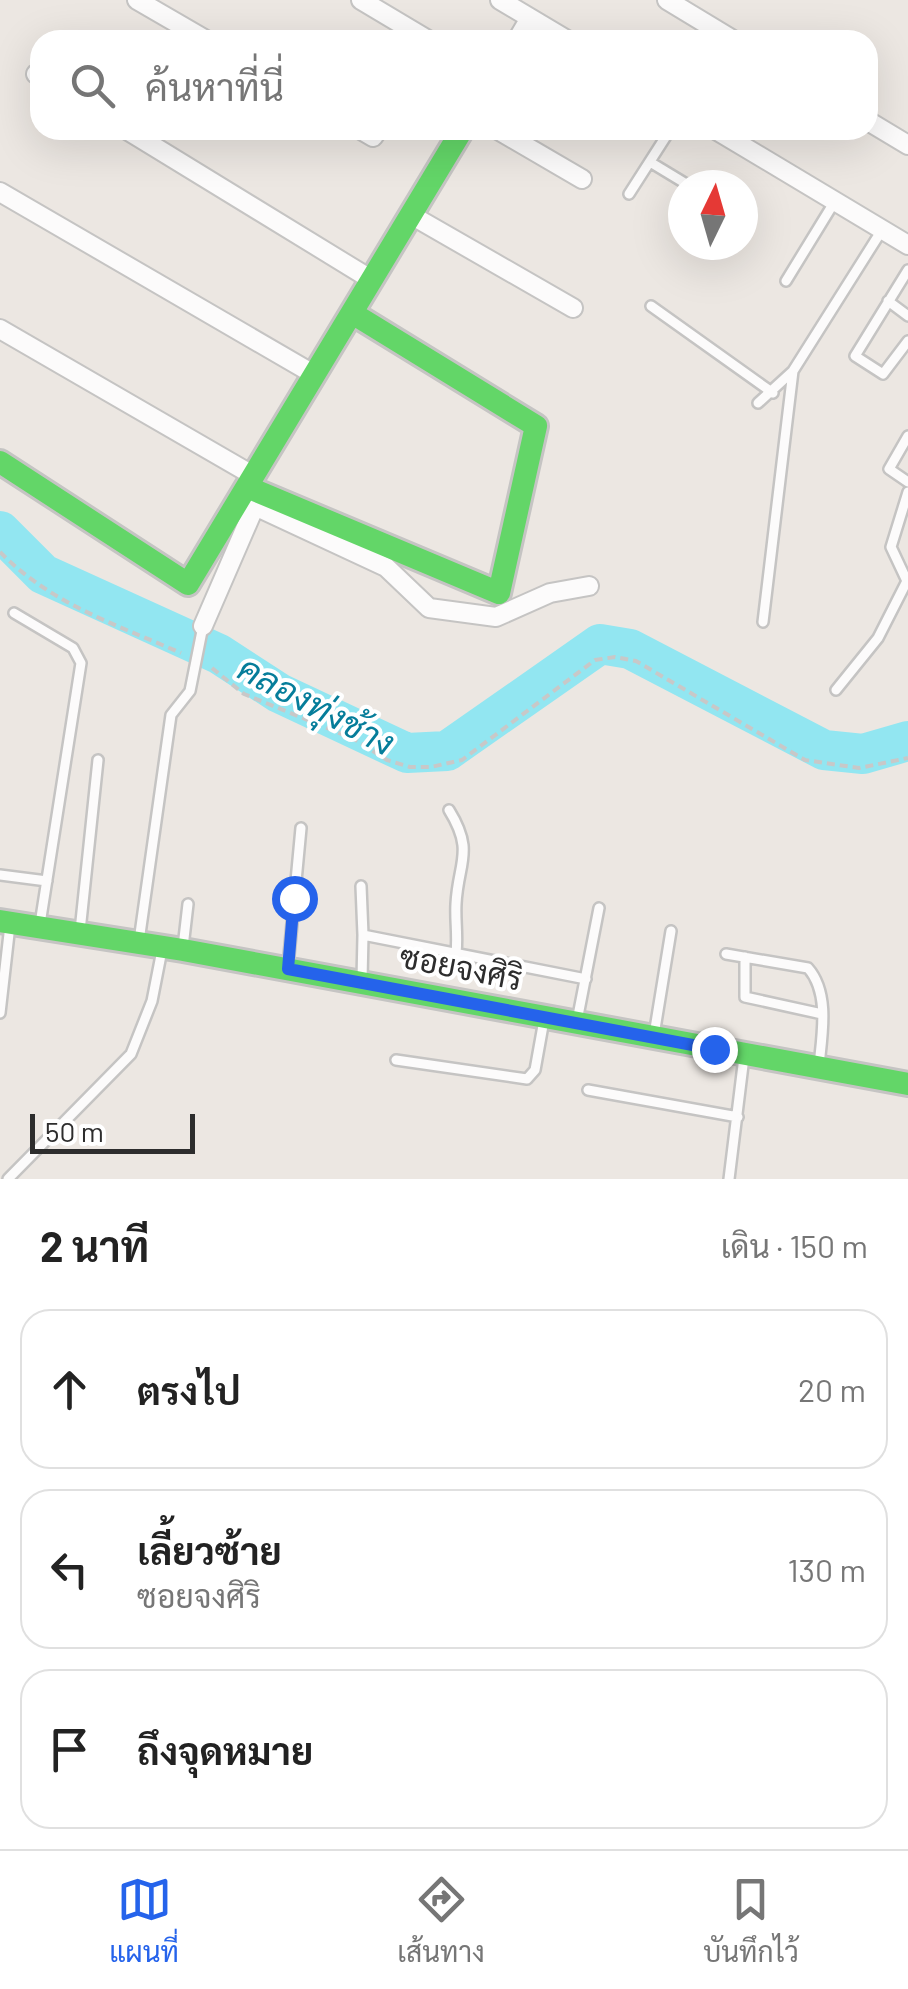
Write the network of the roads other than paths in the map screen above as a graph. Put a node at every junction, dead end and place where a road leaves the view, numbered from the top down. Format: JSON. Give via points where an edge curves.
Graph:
{"nodes":[{"id":1,"x":137,"y":0,"type":"edge"},
{"id":2,"x":361,"y":0,"type":"edge"},
{"id":3,"x":500,"y":0,"type":"edge"},
{"id":4,"x":667,"y":0,"type":"edge"},
{"id":5,"x":530,"y":18,"type":"junction"},
{"id":6,"x":189,"y":30,"type":"edge"},
{"id":7,"x":411,"y":30,"type":"edge"},
{"id":8,"x":522,"y":30,"type":"edge"},
{"id":9,"x":550,"y":30,"type":"edge"},
{"id":10,"x":717,"y":30,"type":"edge"},
{"id":11,"x":878,"y":127,"type":"edge"},
{"id":12,"x":144,"y":140,"type":"edge"},
{"id":13,"x":456,"y":140,"type":"edge"},
{"id":14,"x":516,"y":140,"type":"edge"},
{"id":15,"x":664,"y":140,"type":"edge"},
{"id":16,"x":733,"y":140,"type":"edge"},
{"id":17,"x":908,"y":145,"type":"edge"},
{"id":18,"x":650,"y":162,"type":"junction"},
{"id":19,"x":668,"y":173,"type":"edge"},
{"id":20,"x":582,"y":178,"type":"dead end"},
{"id":21,"x":0,"y":192,"type":"edge"},
{"id":22,"x":629,"y":194,"type":"dead end"},
{"id":23,"x":835,"y":202,"type":"junction"},
{"id":24,"x":411,"y":215,"type":"junction"},
{"id":25,"x":882,"y":230,"type":"junction"},
{"id":26,"x":908,"y":245,"type":"edge"},
{"id":27,"x":908,"y":270,"type":"edge"},
{"id":28,"x":372,"y":280,"type":"junction"},
{"id":29,"x":786,"y":281,"type":"dead end"},
{"id":30,"x":888,"y":301,"type":"junction"},
{"id":31,"x":651,"y":306,"type":"dead end"},
{"id":32,"x":573,"y":308,"type":"dead end"},
{"id":33,"x":352,"y":313,"type":"junction"},
{"id":34,"x":908,"y":316,"type":"edge"},
{"id":35,"x":0,"y":329,"type":"edge"},
{"id":36,"x":908,"y":341,"type":"edge"},
{"id":37,"x":793,"y":371,"type":"junction"},
{"id":38,"x":315,"y":375,"type":"junction"},
{"id":39,"x":772,"y":392,"type":"junction"},
{"id":40,"x":758,"y":403,"type":"dead end"},
{"id":41,"x":908,"y":436,"type":"edge"},
{"id":42,"x":0,"y":462,"type":"edge"},
{"id":43,"x":250,"y":482,"type":"junction"},
{"id":44,"x":908,"y":482,"type":"edge"},
{"id":45,"x":908,"y":492,"type":"edge"},
{"id":46,"x":589,"y":586,"type":"dead end"},
{"id":47,"x":14,"y":612,"type":"dead end"},
{"id":48,"x":763,"y":622,"type":"dead end"},
{"id":49,"x":203,"y":626,"type":"joint"},
{"id":50,"x":836,"y":690,"type":"dead end"},
{"id":51,"x":98,"y":760,"type":"dead end"},
{"id":52,"x":449,"y":810,"type":"dead end"},
{"id":53,"x":300,"y":828,"type":"dead end"},
{"id":54,"x":0,"y":875,"type":"edge"},
{"id":55,"x":47,"y":881,"type":"junction"},
{"id":56,"x":362,"y":886,"type":"dead end"},
{"id":57,"x":188,"y":904,"type":"dead end"},
{"id":58,"x":599,"y":908,"type":"dead end"},
{"id":59,"x":5,"y":922,"type":"edge"},
{"id":60,"x":39,"y":927,"type":"junction"},
{"id":61,"x":671,"y":931,"type":"dead end"},
{"id":62,"x":80,"y":934,"type":"junction"},
{"id":63,"x":363,"y":934,"type":"junction"},
{"id":64,"x":138,"y":943,"type":"junction"},
{"id":65,"x":172,"y":948,"type":"junction"},
{"id":66,"x":456,"y":952,"type":"junction"},
{"id":67,"x":726,"y":954,"type":"dead end"},
{"id":68,"x":745,"y":957,"type":"junction"},
{"id":69,"x":288,"y":969,"type":"junction"},
{"id":70,"x":586,"y":979,"type":"junction"},
{"id":71,"x":362,"y":982,"type":"junction"},
{"id":72,"x":0,"y":1014,"type":"edge"},
{"id":73,"x":822,"y":1014,"type":"junction"},
{"id":74,"x":545,"y":1018,"type":"junction"},
{"id":75,"x":576,"y":1024,"type":"junction"},
{"id":76,"x":653,"y":1038,"type":"junction"},
{"id":77,"x":745,"y":1054,"type":"junction"},
{"id":78,"x":396,"y":1060,"type":"dead end"},
{"id":79,"x":818,"y":1068,"type":"junction"},
{"id":80,"x":908,"y":1084,"type":"edge"},
{"id":81,"x":588,"y":1090,"type":"dead end"},
{"id":82,"x":738,"y":1117,"type":"junction"},
{"id":83,"x":8,"y":1179,"type":"edge"},
{"id":84,"x":729,"y":1179,"type":"edge"}],
"edges":[{"from":1,"to":6,"type":"street"},
{"from":2,"to":7,"type":"street"},
{"from":3,"to":5,"type":"street"},
{"from":4,"to":10,"type":"street"},
{"from":5,"to":8,"type":"street"},
{"from":5,"to":9,"type":"street"},
{"from":11,"to":17,"type":"street"},
{"from":12,"to":28,"type":"street"},
{"from":13,"to":24,"type":"street"},
{"from":14,"to":20,"type":"street"},
{"from":15,"to":18,"type":"lane"},
{"from":16,"to":23,"type":"street"},
{"from":18,"to":19,"type":"lane"},
{"from":18,"to":22,"type":"lane"},
{"from":21,"to":38,"type":"street"},
{"from":23,"to":25,"type":"street"},
{"from":23,"to":29,"type":"lane"},
{"from":24,"to":28,"type":"street"},
{"from":24,"to":32,"type":"street"},
{"from":25,"to":26,"type":"street"},
{"from":25,"to":37,"type":"lane"},
{"from":27,"to":30,"type":"lane"},
{"from":28,"to":33,"type":"street"},
{"from":30,"to":34,"type":"lane"},
{"from":30,"to":36,"type":"lane","via":[[855,356],[883,374]]},
{"from":31,"to":39,"type":"lane"},
{"from":33,"to":38,"type":"street"},
{"from":33,"to":43,"type":"street","via":[[536,426],[499,592]]},
{"from":35,"to":43,"type":"street"},
{"from":37,"to":39,"type":"lane"},
{"from":37,"to":48,"type":"lane"},
{"from":38,"to":43,"type":"street"},
{"from":39,"to":40,"type":"lane"},
{"from":41,"to":44,"type":"lane","via":[[889,469]]},
{"from":42,"to":43,"type":"street","via":[[188,584]]},
{"from":45,"to":50,"type":"lane","via":[[892,547],[907,581],[878,638]]},
{"from":46,"to":49,"type":"street","via":[[550,593],[496,617],[430,608],[386,567],[254,506]]},
{"from":47,"to":55,"type":"lane","via":[[73,648],[81,663]]},
{"from":49,"to":64,"type":"lane","via":[[190,692],[171,715]]},
{"from":51,"to":62,"type":"lane"},
{"from":52,"to":66,"type":"lane","via":[[466,861],[456,903]]},
{"from":53,"to":69,"type":"lane"},
{"from":54,"to":55,"type":"lane"},
{"from":55,"to":60,"type":"lane"},
{"from":56,"to":63,"type":"lane"},
{"from":57,"to":65,"type":"lane"},
{"from":58,"to":70,"type":"lane"},
{"from":59,"to":60,"type":"street","name":"ซอยจงศิริ"},
{"from":59,"to":72,"type":"lane"},
{"from":60,"to":62,"type":"street","name":"ซอยจงศิริ"},
{"from":61,"to":76,"type":"lane"},
{"from":62,"to":64,"type":"street","name":"ซอยจงศิริ"},
{"from":63,"to":66,"type":"lane"},
{"from":63,"to":71,"type":"lane"},
{"from":64,"to":65,"type":"street","name":"ซอยจงศิริ"},
{"from":65,"to":69,"type":"street","name":"ซอยจงศิริ"},
{"from":65,"to":83,"type":"lane","via":[[131,1054]]},
{"from":66,"to":70,"type":"lane"},
{"from":67,"to":68,"type":"lane"},
{"from":68,"to":73,"type":"lane","via":[[808,968]]},
{"from":68,"to":73,"type":"lane","via":[[745,997]]},
{"from":69,"to":71,"type":"street","name":"ซอยจงศิริ"},
{"from":70,"to":75,"type":"lane"},
{"from":71,"to":74,"type":"street","name":"ซอยจงศิริ"},
{"from":73,"to":79,"type":"lane"},
{"from":74,"to":75,"type":"street","name":"ซอยจงศิริ"},
{"from":74,"to":78,"type":"lane","via":[[527,1079]]},
{"from":75,"to":76,"type":"street","name":"ซอยจงศิริ"},
{"from":76,"to":77,"type":"street","name":"ซอยจงศิริ"},
{"from":77,"to":79,"type":"street","name":"ซอยจงศิริ"},
{"from":77,"to":82,"type":"lane"},
{"from":79,"to":80,"type":"street","name":"ซอยจงศิริ"},
{"from":81,"to":82,"type":"lane"},
{"from":82,"to":84,"type":"lane"}]}
